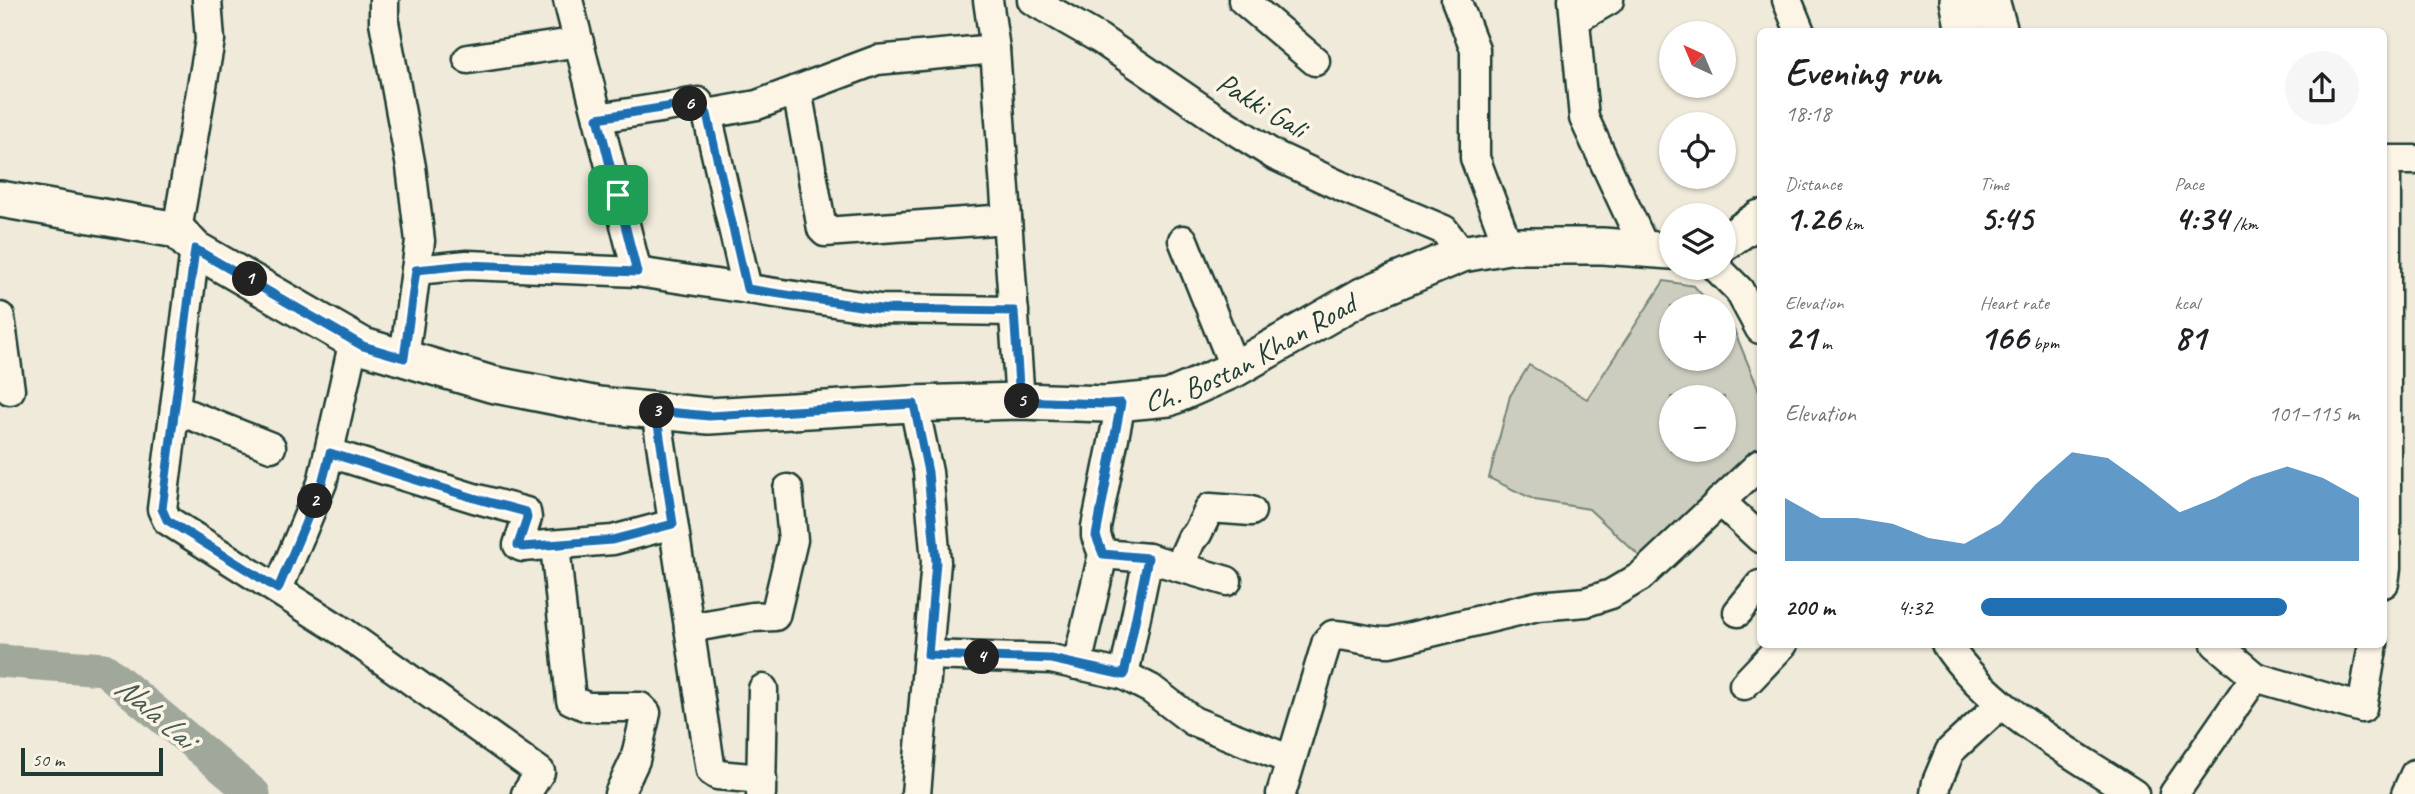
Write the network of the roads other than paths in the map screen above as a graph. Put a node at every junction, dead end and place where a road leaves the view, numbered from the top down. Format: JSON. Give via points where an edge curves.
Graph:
{"nodes":[{"id":1,"x":207,"y":0,"type":"edge"},
{"id":2,"x":384,"y":0,"type":"edge"},
{"id":3,"x":568,"y":0,"type":"edge"},
{"id":4,"x":988,"y":0,"type":"edge"},
{"id":5,"x":1243,"y":0,"type":"edge"},
{"id":6,"x":1456,"y":0,"type":"edge"},
{"id":7,"x":1609,"y":0,"type":"edge"},
{"id":8,"x":1787,"y":0,"type":"edge"},
{"id":9,"x":1958,"y":0,"type":"edge"},
{"id":10,"x":1991,"y":0,"type":"edge"},
{"id":11,"x":1039,"y":1,"type":"edge"},
{"id":12,"x":1574,"y":9,"type":"edge"},
{"id":13,"x":1798,"y":28,"type":"edge"},
{"id":14,"x":1963,"y":28,"type":"edge"},
{"id":15,"x":1999,"y":28,"type":"edge"},
{"id":16,"x":579,"y":42,"type":"junction"},
{"id":17,"x":995,"y":49,"type":"junction"},
{"id":18,"x":468,"y":59,"type":"dead end"},
{"id":19,"x":1315,"y":61,"type":"dead end"},
{"id":20,"x":797,"y":90,"type":"junction"},
{"id":21,"x":707,"y":114,"type":"junction"},
{"id":22,"x":598,"y":118,"type":"junction"},
{"id":23,"x":2415,"y":160,"type":"edge"},
{"id":24,"x":2387,"y":172,"type":"edge"},
{"id":25,"x":2387,"y":174,"type":"edge"},
{"id":26,"x":2415,"y":179,"type":"edge"},
{"id":27,"x":0,"y":199,"type":"edge"},
{"id":28,"x":1007,"y":219,"type":"junction"},
{"id":29,"x":1757,"y":220,"type":"edge"},
{"id":30,"x":1736,"y":235,"type":"edge"},
{"id":31,"x":186,"y":239,"type":"junction"},
{"id":32,"x":1183,"y":240,"type":"dead end"},
{"id":33,"x":1508,"y":246,"type":"junction"},
{"id":34,"x":1658,"y":249,"type":"edge"},
{"id":35,"x":1462,"y":254,"type":"junction"},
{"id":36,"x":416,"y":270,"type":"junction"},
{"id":37,"x":637,"y":272,"type":"junction"},
{"id":38,"x":1730,"y":280,"type":"edge"},
{"id":39,"x":747,"y":289,"type":"junction"},
{"id":40,"x":1014,"y":311,"type":"junction"},
{"id":41,"x":0,"y":317,"type":"edge"},
{"id":42,"x":1757,"y":323,"type":"edge"},
{"id":43,"x":354,"y":340,"type":"junction"},
{"id":44,"x":404,"y":358,"type":"junction"},
{"id":45,"x":1236,"y":369,"type":"junction"},
{"id":46,"x":10,"y":390,"type":"dead end"},
{"id":47,"x":1020,"y":401,"type":"junction"},
{"id":48,"x":1121,"y":403,"type":"junction"},
{"id":49,"x":914,"y":404,"type":"junction"},
{"id":50,"x":174,"y":409,"type":"junction"},
{"id":51,"x":656,"y":411,"type":"junction"},
{"id":52,"x":271,"y":447,"type":"dead end"},
{"id":53,"x":330,"y":453,"type":"junction"},
{"id":54,"x":1757,"y":467,"type":"edge"},
{"id":55,"x":788,"y":489,"type":"dead end"},
{"id":56,"x":1720,"y":500,"type":"junction"},
{"id":57,"x":1251,"y":511,"type":"dead end"},
{"id":58,"x":673,"y":524,"type":"junction"},
{"id":59,"x":1757,"y":535,"type":"edge"},
{"id":60,"x":555,"y":545,"type":"junction"},
{"id":61,"x":1103,"y":554,"type":"junction"},
{"id":62,"x":1148,"y":558,"type":"junction"},
{"id":63,"x":1179,"y":567,"type":"junction"},
{"id":64,"x":1227,"y":580,"type":"dead end"},
{"id":65,"x":278,"y":589,"type":"junction"},
{"id":66,"x":1757,"y":589,"type":"edge"},
{"id":67,"x":1738,"y":612,"type":"dead end"},
{"id":68,"x":689,"y":628,"type":"junction"},
{"id":69,"x":1779,"y":648,"type":"edge"},
{"id":70,"x":1949,"y":648,"type":"edge"},
{"id":71,"x":2221,"y":648,"type":"edge"},
{"id":72,"x":2372,"y":648,"type":"edge"},
{"id":73,"x":928,"y":655,"type":"junction"},
{"id":74,"x":1077,"y":665,"type":"junction"},
{"id":75,"x":1124,"y":675,"type":"junction"},
{"id":76,"x":2255,"y":677,"type":"junction"},
{"id":77,"x":1744,"y":685,"type":"dead end"},
{"id":78,"x":763,"y":689,"type":"dead end"},
{"id":79,"x":2000,"y":705,"type":"junction"},
{"id":80,"x":1292,"y":760,"type":"junction"},
{"id":81,"x":2415,"y":774,"type":"edge"},
{"id":82,"x":761,"y":787,"type":"edge"},
{"id":83,"x":526,"y":794,"type":"edge"},
{"id":84,"x":619,"y":794,"type":"edge"},
{"id":85,"x":916,"y":794,"type":"edge"},
{"id":86,"x":1281,"y":794,"type":"edge"},
{"id":87,"x":1936,"y":794,"type":"edge"},
{"id":88,"x":2134,"y":794,"type":"edge"},
{"id":89,"x":2174,"y":794,"type":"edge"},
{"id":90,"x":2406,"y":794,"type":"edge"}],
"edges":[{"from":1,"to":31,"type":"street","via":[[209,40]]},
{"from":2,"to":36,"type":"street","via":[[384,22],[411,167],[419,241]]},
{"from":3,"to":16,"type":"street"},
{"from":4,"to":17,"type":"street"},
{"from":5,"to":19,"type":"street"},
{"from":6,"to":33,"type":"street","via":[[1475,49],[1475,158]]},
{"from":7,"to":12,"type":"street"},
{"from":8,"to":13,"type":"street"},
{"from":9,"to":14,"type":"main road"},
{"from":10,"to":15,"type":"main road"},
{"from":11,"to":35,"type":"street","name":"Pakki Gali","via":[[1274,155],[1444,230]]},
{"from":12,"to":34,"type":"street","via":[[1584,118]]},
{"from":16,"to":18,"type":"street"},
{"from":16,"to":22,"type":"street"},
{"from":17,"to":20,"type":"street","via":[[877,60]]},
{"from":17,"to":28,"type":"street"},
{"from":20,"to":21,"type":"street","via":[[757,105]]},
{"from":20,"to":28,"type":"street","via":[[825,232]]},
{"from":21,"to":22,"type":"street","via":[[698,102]]},
{"from":21,"to":39,"type":"street"},
{"from":22,"to":37,"type":"street"},
{"from":23,"to":24,"type":"street"},
{"from":25,"to":26,"type":"street"},
{"from":27,"to":31,"type":"main road","name":"Ch. Bostan Khan Road"},
{"from":28,"to":40,"type":"street"},
{"from":29,"to":30,"type":"main road"},
{"from":31,"to":43,"type":"main road","name":"Ch. Bostan Khan Road"},
{"from":31,"to":50,"type":"street"},
{"from":32,"to":45,"type":"street"},
{"from":33,"to":34,"type":"main road","name":"Ch. Bostan Khan Road"},
{"from":33,"to":35,"type":"main road","name":"Ch. Bostan Khan Road"},
{"from":35,"to":45,"type":"main road","name":"Ch. Bostan Khan Road","via":[[1362,296]]},
{"from":36,"to":37,"type":"street","via":[[467,265]]},
{"from":36,"to":44,"type":"street"},
{"from":37,"to":39,"type":"street"},
{"from":38,"to":42,"type":"street","via":[[1740,289]]},
{"from":39,"to":40,"type":"street","via":[[880,309]]},
{"from":40,"to":47,"type":"street"},
{"from":41,"to":46,"type":"street"},
{"from":43,"to":44,"type":"main road","name":"Ch. Bostan Khan Road"},
{"from":43,"to":53,"type":"street"},
{"from":44,"to":51,"type":"main road","name":"Ch. Bostan Khan Road","via":[[491,384]]},
{"from":45,"to":48,"type":"main road","name":"Ch. Bostan Khan Road","via":[[1169,398]]},
{"from":47,"to":48,"type":"main road","name":"Ch. Bostan Khan Road"},
{"from":47,"to":49,"type":"main road","name":"Ch. Bostan Khan Road"},
{"from":48,"to":61,"type":"street","via":[[1096,527]]},
{"from":49,"to":51,"type":"main road","name":"Ch. Bostan Khan Road","via":[[709,416]]},
{"from":49,"to":73,"type":"street","via":[[928,472],[936,562]]},
{"from":50,"to":52,"type":"street"},
{"from":50,"to":65,"type":"street","via":[[162,509],[167,520]]},
{"from":51,"to":58,"type":"street"},
{"from":53,"to":60,"type":"street","via":[[526,512],[518,545]]},
{"from":53,"to":65,"type":"street"},
{"from":54,"to":56,"type":"street"},
{"from":55,"to":68,"type":"street","via":[[793,540],[775,616]]},
{"from":56,"to":59,"type":"street"},
{"from":56,"to":80,"type":"street","via":[[1670,552],[1611,594],[1586,602],[1538,606],[1390,642],[1333,635],[1327,641]]},
{"from":57,"to":63,"type":"street","via":[[1210,508]]},
{"from":58,"to":60,"type":"street","via":[[612,540]]},
{"from":58,"to":68,"type":"street"},
{"from":60,"to":84,"type":"street","via":[[571,699],[587,707],[640,707],[646,713],[635,760]]},
{"from":61,"to":62,"type":"street"},
{"from":61,"to":74,"type":"street"},
{"from":62,"to":63,"type":"street"},
{"from":62,"to":75,"type":"street"},
{"from":63,"to":64,"type":"street"},
{"from":65,"to":83,"type":"street","via":[[540,772]]},
{"from":66,"to":67,"type":"street"},
{"from":68,"to":82,"type":"street","via":[[711,771]]},
{"from":69,"to":77,"type":"street"},
{"from":70,"to":79,"type":"street"},
{"from":71,"to":76,"type":"street"},
{"from":72,"to":76,"type":"street","via":[[2362,708]]},
{"from":73,"to":74,"type":"street","via":[[1051,659]]},
{"from":73,"to":85,"type":"street"},
{"from":74,"to":75,"type":"street"},
{"from":75,"to":80,"type":"street","via":[[1193,721]]},
{"from":76,"to":89,"type":"street"},
{"from":78,"to":82,"type":"street"},
{"from":79,"to":87,"type":"street","via":[[1950,751]]},
{"from":79,"to":88,"type":"street"},
{"from":80,"to":86,"type":"street"},
{"from":81,"to":90,"type":"street"}]}
